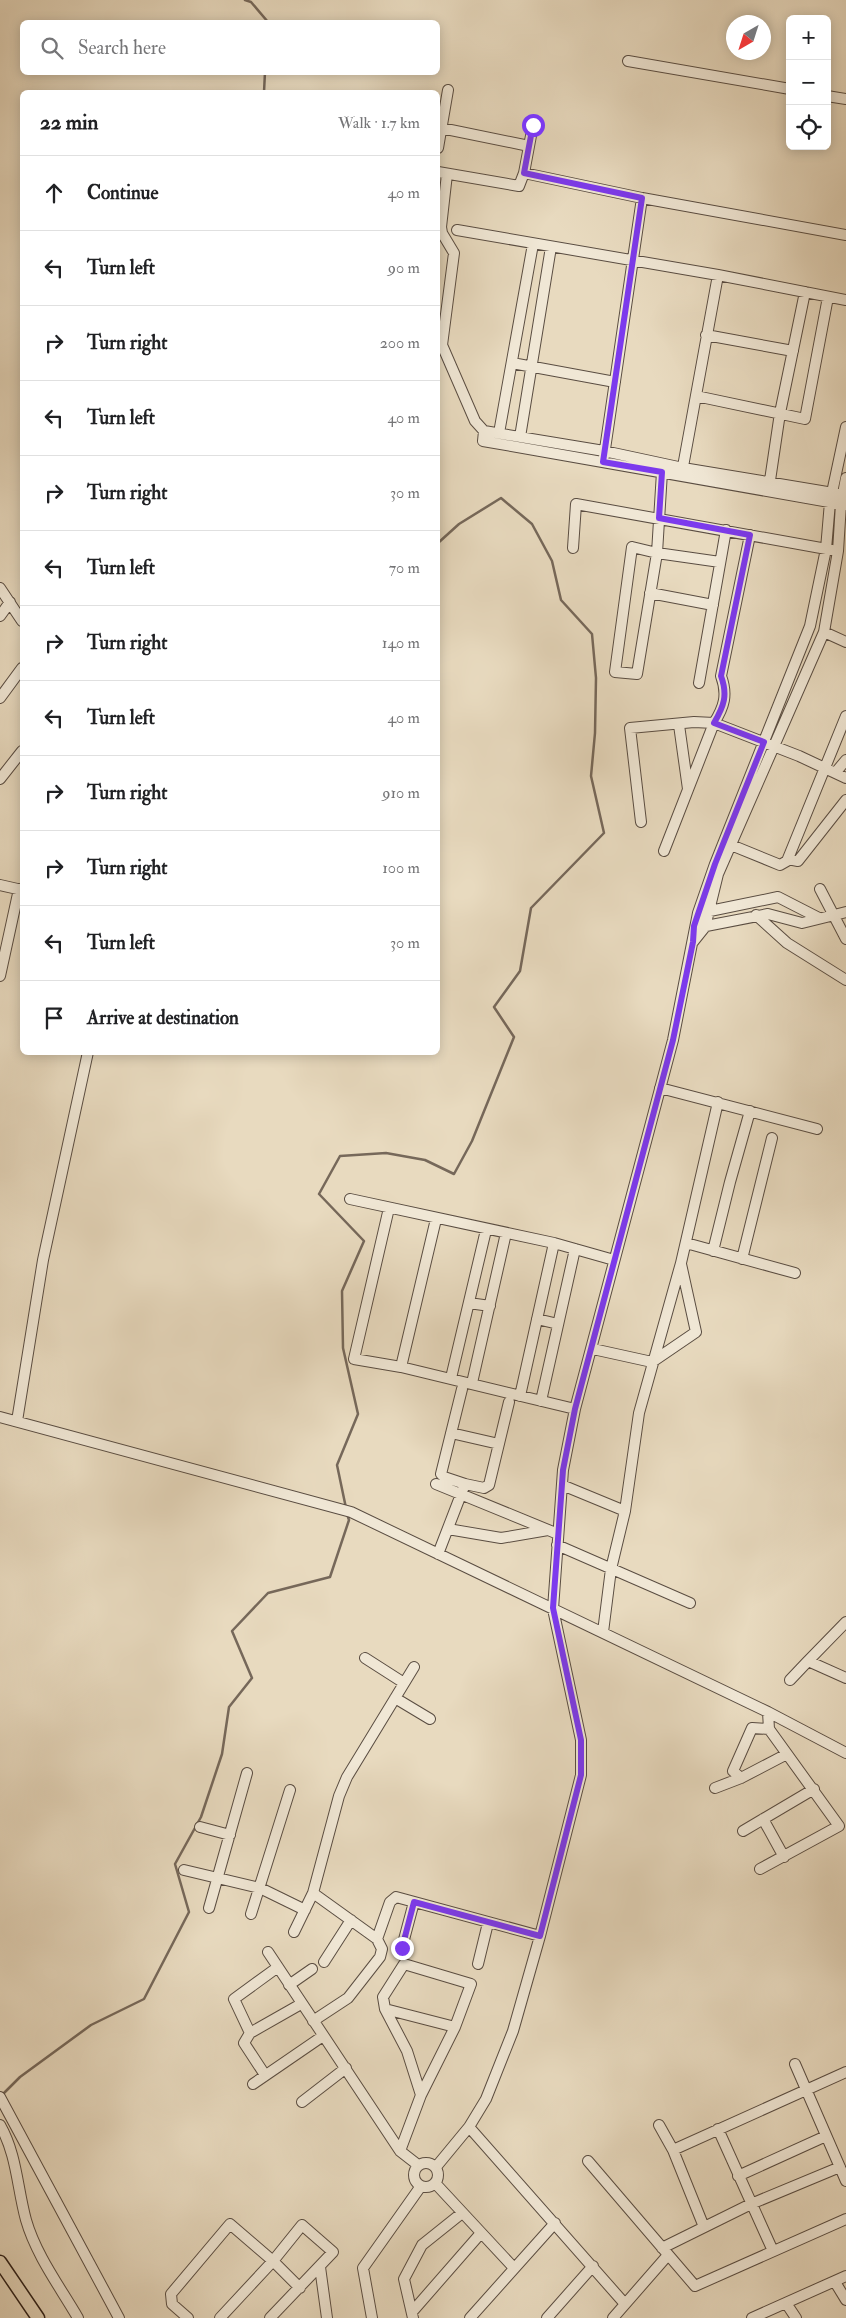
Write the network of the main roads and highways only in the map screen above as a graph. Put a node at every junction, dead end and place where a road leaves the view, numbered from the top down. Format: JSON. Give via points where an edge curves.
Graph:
{"nodes":[{"id":1,"x":0,"y":2262,"type":"edge"},
{"id":2,"x":38,"y":2318,"type":"edge"}],
"edges":[{"from":1,"to":2,"type":"main road"}]}
